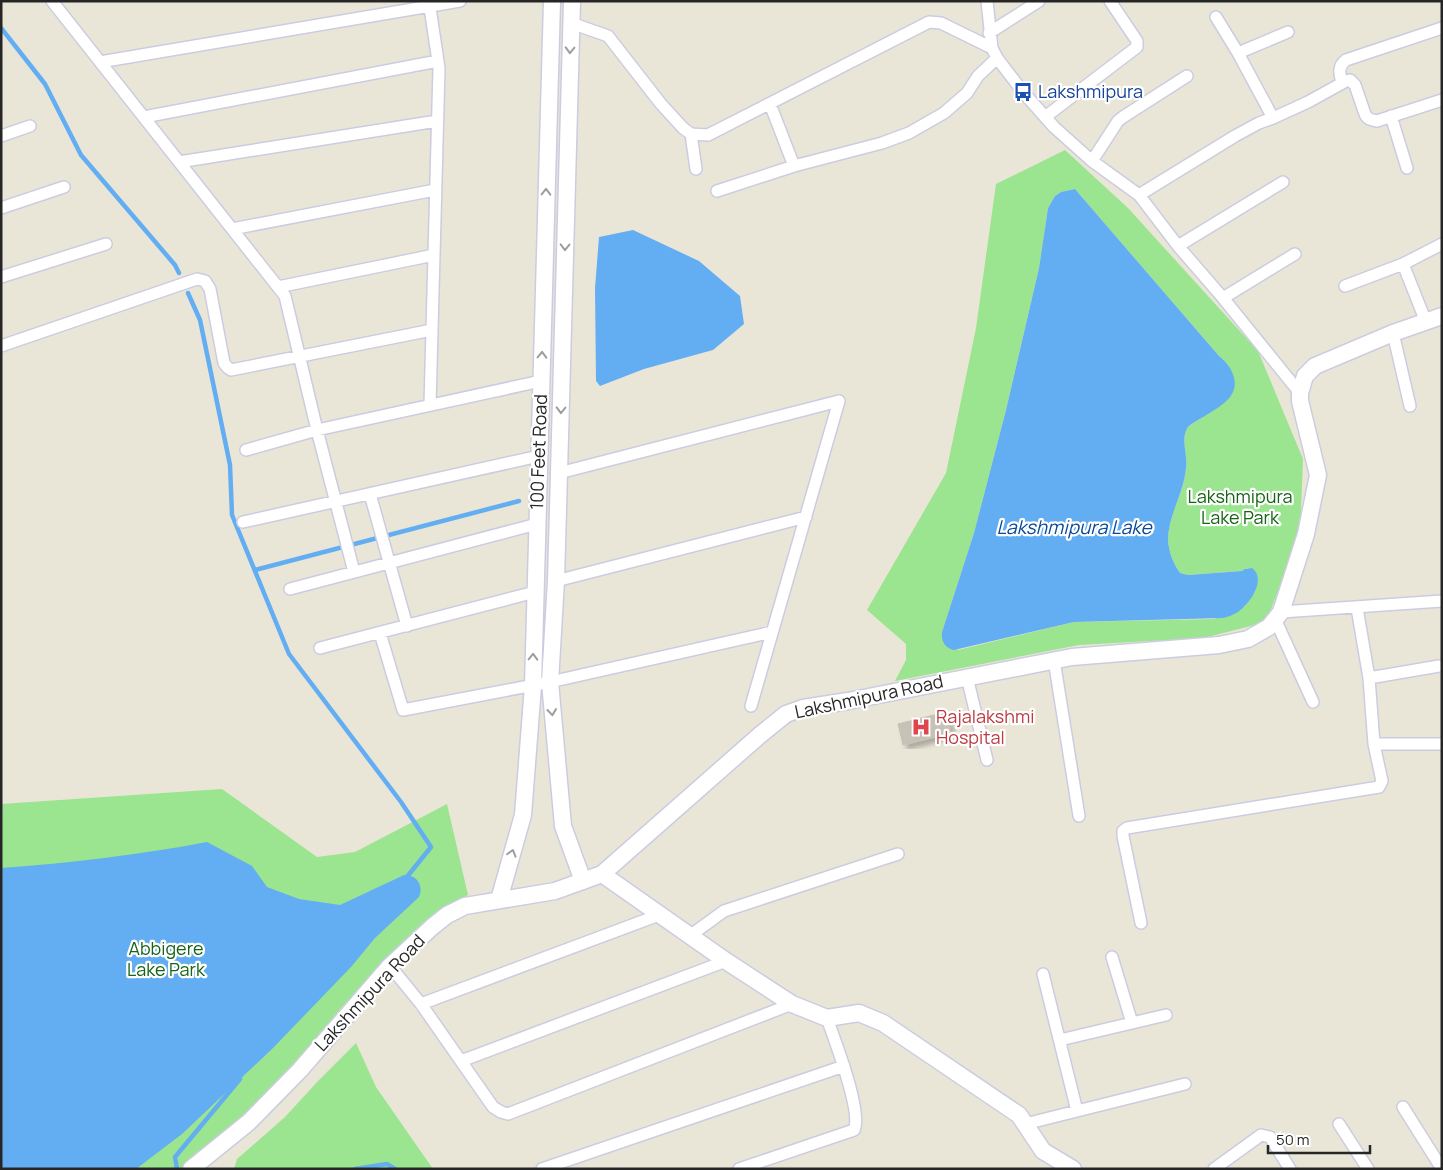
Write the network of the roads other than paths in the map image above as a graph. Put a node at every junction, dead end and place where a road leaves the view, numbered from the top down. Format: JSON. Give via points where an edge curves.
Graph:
{"nodes":[{"id":1,"x":52,"y":1,"type":"edge"},
{"id":2,"x":460,"y":1,"type":"edge"},
{"id":3,"x":552,"y":1,"type":"edge"},
{"id":4,"x":572,"y":1,"type":"edge"},
{"id":5,"x":987,"y":1,"type":"edge"},
{"id":6,"x":1039,"y":1,"type":"edge"},
{"id":7,"x":1110,"y":1,"type":"edge"},
{"id":8,"x":429,"y":3,"type":"edge"},
{"id":9,"x":1216,"y":17,"type":"dead end"},
{"id":10,"x":571,"y":23,"type":"junction"},
{"id":11,"x":1442,"y":28,"type":"edge"},
{"id":12,"x":1288,"y":32,"type":"dead end"},
{"id":13,"x":989,"y":33,"type":"junction"},
{"id":14,"x":994,"y":53,"type":"junction"},
{"id":15,"x":1238,"y":53,"type":"junction"},
{"id":16,"x":438,"y":61,"type":"junction"},
{"id":17,"x":100,"y":62,"type":"junction"},
{"id":18,"x":1187,"y":76,"type":"dead end"},
{"id":19,"x":1342,"y":82,"type":"junction"},
{"id":20,"x":1442,"y":100,"type":"edge"},
{"id":21,"x":770,"y":104,"type":"junction"},
{"id":22,"x":1391,"y":116,"type":"junction"},
{"id":23,"x":144,"y":117,"type":"junction"},
{"id":24,"x":1045,"y":117,"type":"junction"},
{"id":25,"x":1273,"y":118,"type":"junction"},
{"id":26,"x":437,"y":121,"type":"junction"},
{"id":27,"x":30,"y":126,"type":"dead end"},
{"id":28,"x":691,"y":134,"type":"junction"},
{"id":29,"x":1,"y":136,"type":"edge"},
{"id":30,"x":1092,"y":161,"type":"junction"},
{"id":31,"x":179,"y":162,"type":"junction"},
{"id":32,"x":794,"y":166,"type":"junction"},
{"id":33,"x":1407,"y":168,"type":"dead end"},
{"id":34,"x":696,"y":169,"type":"dead end"},
{"id":35,"x":1283,"y":182,"type":"dead end"},
{"id":36,"x":64,"y":187,"type":"dead end"},
{"id":37,"x":435,"y":190,"type":"junction"},
{"id":38,"x":717,"y":191,"type":"dead end"},
{"id":39,"x":1139,"y":195,"type":"junction"},
{"id":40,"x":1,"y":208,"type":"edge"},
{"id":41,"x":232,"y":229,"type":"junction"},
{"id":42,"x":106,"y":244,"type":"dead end"},
{"id":43,"x":1442,"y":244,"type":"edge"},
{"id":44,"x":1178,"y":246,"type":"junction"},
{"id":45,"x":1295,"y":254,"type":"dead end"},
{"id":46,"x":434,"y":255,"type":"junction"},
{"id":47,"x":1404,"y":264,"type":"junction"},
{"id":48,"x":1,"y":278,"type":"edge"},
{"id":49,"x":1345,"y":286,"type":"dead end"},
{"id":50,"x":278,"y":287,"type":"junction"},
{"id":51,"x":1223,"y":298,"type":"junction"},
{"id":52,"x":1442,"y":316,"type":"edge"},
{"id":53,"x":1426,"y":322,"type":"junction"},
{"id":54,"x":432,"y":330,"type":"junction"},
{"id":55,"x":1393,"y":333,"type":"junction"},
{"id":56,"x":1,"y":346,"type":"edge"},
{"id":57,"x":300,"y":356,"type":"junction"},
{"id":58,"x":541,"y":381,"type":"junction"},
{"id":59,"x":1300,"y":393,"type":"junction"},
{"id":60,"x":430,"y":405,"type":"junction"},
{"id":61,"x":1410,"y":406,"type":"dead end"},
{"id":62,"x":317,"y":430,"type":"junction"},
{"id":63,"x":246,"y":450,"type":"dead end"},
{"id":64,"x":539,"y":456,"type":"junction"},
{"id":65,"x":559,"y":473,"type":"junction"},
{"id":66,"x":370,"y":494,"type":"junction"},
{"id":67,"x":336,"y":502,"type":"junction"},
{"id":68,"x":806,"y":517,"type":"junction"},
{"id":69,"x":243,"y":522,"type":"dead end"},
{"id":70,"x":537,"y":524,"type":"junction"},
{"id":71,"x":389,"y":563,"type":"junction"},
{"id":72,"x":354,"y":572,"type":"junction"},
{"id":73,"x":556,"y":581,"type":"junction"},
{"id":74,"x":290,"y":589,"type":"dead end"},
{"id":75,"x":535,"y":592,"type":"junction"},
{"id":76,"x":1442,"y":601,"type":"edge"},
{"id":77,"x":1357,"y":608,"type":"junction"},
{"id":78,"x":1278,"y":616,"type":"junction"},
{"id":79,"x":407,"y":626,"type":"junction"},
{"id":80,"x":772,"y":632,"type":"junction"},
{"id":81,"x":380,"y":633,"type":"junction"},
{"id":82,"x":320,"y":648,"type":"dead end"},
{"id":83,"x":1054,"y":660,"type":"junction"},
{"id":84,"x":1438,"y":666,"type":"dead end"},
{"id":85,"x":967,"y":678,"type":"junction"},
{"id":86,"x":1369,"y":678,"type":"junction"},
{"id":87,"x":550,"y":682,"type":"junction"},
{"id":88,"x":533,"y":686,"type":"junction"},
{"id":89,"x":1313,"y":702,"type":"dead end"},
{"id":90,"x":751,"y":706,"type":"dead end"},
{"id":91,"x":1374,"y":744,"type":"junction"},
{"id":92,"x":1442,"y":744,"type":"edge"},
{"id":93,"x":987,"y":760,"type":"dead end"},
{"id":94,"x":1079,"y":816,"type":"dead end"},
{"id":95,"x":898,"y":854,"type":"dead end"},
{"id":96,"x":602,"y":874,"type":"junction"},
{"id":97,"x":583,"y":881,"type":"junction"},
{"id":98,"x":499,"y":900,"type":"junction"},
{"id":99,"x":659,"y":914,"type":"junction"},
{"id":100,"x":1141,"y":923,"type":"dead end"},
{"id":101,"x":691,"y":935,"type":"junction"},
{"id":102,"x":1112,"y":957,"type":"dead end"},
{"id":103,"x":726,"y":961,"type":"junction"},
{"id":104,"x":390,"y":966,"type":"junction"},
{"id":105,"x":1043,"y":974,"type":"dead end"},
{"id":106,"x":421,"y":1004,"type":"junction"},
{"id":107,"x":792,"y":1004,"type":"junction"},
{"id":108,"x":1166,"y":1015,"type":"dead end"},
{"id":109,"x":826,"y":1018,"type":"junction"},
{"id":110,"x":1132,"y":1023,"type":"junction"},
{"id":111,"x":1060,"y":1040,"type":"junction"},
{"id":112,"x":461,"y":1061,"type":"junction"},
{"id":113,"x":844,"y":1066,"type":"junction"},
{"id":114,"x":1185,"y":1084,"type":"dead end"},
{"id":115,"x":1403,"y":1107,"type":"dead end"},
{"id":116,"x":1077,"y":1111,"type":"junction"},
{"id":117,"x":1025,"y":1124,"type":"junction"},
{"id":118,"x":1339,"y":1124,"type":"dead end"},
{"id":119,"x":1442,"y":1168,"type":"edge"},
{"id":120,"x":191,"y":1169,"type":"edge"},
{"id":121,"x":542,"y":1169,"type":"edge"},
{"id":122,"x":739,"y":1169,"type":"edge"},
{"id":123,"x":1073,"y":1169,"type":"edge"},
{"id":124,"x":1214,"y":1169,"type":"edge"},
{"id":125,"x":1290,"y":1169,"type":"edge"},
{"id":126,"x":1368,"y":1169,"type":"edge"}],
"edges":[{"from":1,"to":17,"type":"street"},
{"from":2,"to":8,"type":"street"},
{"from":58,"to":3,"type":"street","name":"100 Feet Road","one_way":true},
{"from":4,"to":10,"type":"street","name":"100 Feet Road"},
{"from":5,"to":13,"type":"street"},
{"from":6,"to":13,"type":"street"},
{"from":7,"to":24,"type":"street","via":[[1137,40],[1137,47]]},
{"from":8,"to":16,"type":"street"},
{"from":8,"to":17,"type":"street"},
{"from":9,"to":15,"type":"street"},
{"from":10,"to":28,"type":"street","via":[[608,36],[661,104]]},
{"from":10,"to":65,"type":"street","name":"100 Feet Road","one_way":true},
{"from":11,"to":19,"type":"street","via":[[1346,60],[1339,71]]},
{"from":12,"to":15,"type":"street"},
{"from":13,"to":14,"type":"street"},
{"from":14,"to":21,"type":"street","via":[[941,23],[929,22]]},
{"from":14,"to":24,"type":"street"},
{"from":14,"to":32,"type":"street","via":[[967,93],[944,113],[909,133]]},
{"from":15,"to":25,"type":"street"},
{"from":16,"to":23,"type":"street"},
{"from":16,"to":26,"type":"street"},
{"from":17,"to":23,"type":"street"},
{"from":18,"to":30,"type":"street","via":[[1118,121]]},
{"from":19,"to":22,"type":"street","via":[[1350,80],[1355,85],[1369,119],[1377,121]]},
{"from":19,"to":25,"type":"street"},
{"from":20,"to":22,"type":"street"},
{"from":21,"to":28,"type":"street","via":[[708,135]]},
{"from":21,"to":32,"type":"street"},
{"from":22,"to":33,"type":"street"},
{"from":23,"to":31,"type":"street"},
{"from":24,"to":30,"type":"street"},
{"from":25,"to":39,"type":"street","via":[[1235,136]]},
{"from":26,"to":31,"type":"street"},
{"from":26,"to":37,"type":"street"},
{"from":27,"to":29,"type":"street"},
{"from":28,"to":34,"type":"street"},
{"from":30,"to":39,"type":"street"},
{"from":31,"to":41,"type":"street"},
{"from":32,"to":38,"type":"street"},
{"from":35,"to":44,"type":"street"},
{"from":36,"to":40,"type":"street"},
{"from":37,"to":41,"type":"street"},
{"from":37,"to":46,"type":"street"},
{"from":39,"to":44,"type":"street"},
{"from":41,"to":50,"type":"street"},
{"from":42,"to":48,"type":"street"},
{"from":43,"to":47,"type":"street"},
{"from":44,"to":51,"type":"street"},
{"from":45,"to":51,"type":"street"},
{"from":46,"to":50,"type":"street"},
{"from":46,"to":54,"type":"street"},
{"from":47,"to":49,"type":"street"},
{"from":47,"to":53,"type":"street"},
{"from":50,"to":57,"type":"street","via":[[285,296]]},
{"from":51,"to":59,"type":"street"},
{"from":52,"to":53,"type":"street"},
{"from":53,"to":55,"type":"street"},
{"from":54,"to":57,"type":"street"},
{"from":54,"to":60,"type":"street"},
{"from":55,"to":59,"type":"street","via":[[1315,366],[1305,376]]},
{"from":55,"to":61,"type":"street"},
{"from":56,"to":57,"type":"street","via":[[197,279],[205,281],[210,288],[224,363],[228,368]]},
{"from":57,"to":62,"type":"street"},
{"from":58,"to":60,"type":"street"},
{"from":58,"to":64,"type":"street","name":"100 Feet Road"},
{"from":59,"to":78,"type":"street","via":[[1318,475],[1306,534]]},
{"from":60,"to":62,"type":"street"},
{"from":62,"to":63,"type":"street"},
{"from":62,"to":67,"type":"street"},
{"from":64,"to":66,"type":"street"},
{"from":64,"to":70,"type":"street","name":"100 Feet Road"},
{"from":65,"to":68,"type":"street","via":[[839,401]]},
{"from":65,"to":73,"type":"street","name":"100 Feet Road"},
{"from":66,"to":67,"type":"street"},
{"from":66,"to":71,"type":"street"},
{"from":67,"to":69,"type":"street"},
{"from":67,"to":72,"type":"street"},
{"from":68,"to":73,"type":"street"},
{"from":68,"to":80,"type":"street"},
{"from":70,"to":71,"type":"street"},
{"from":70,"to":75,"type":"street","name":"100 Feet Road"},
{"from":71,"to":72,"type":"street"},
{"from":71,"to":79,"type":"street"},
{"from":72,"to":74,"type":"street"},
{"from":73,"to":87,"type":"street","name":"100 Feet Road"},
{"from":75,"to":79,"type":"street"},
{"from":88,"to":75,"type":"street","name":"100 Feet Road","one_way":true},
{"from":76,"to":77,"type":"street"},
{"from":77,"to":78,"type":"street"},
{"from":77,"to":86,"type":"street"},
{"from":78,"to":83,"type":"street","name":"Lakshmipura Road","via":[[1268,627],[1248,639],[1219,645]]},
{"from":78,"to":89,"type":"street"},
{"from":79,"to":81,"type":"street"},
{"from":80,"to":87,"type":"street"},
{"from":80,"to":90,"type":"street"},
{"from":81,"to":82,"type":"street"},
{"from":81,"to":88,"type":"street","via":[[403,710]]},
{"from":83,"to":85,"type":"street","name":"Lakshmipura Road"},
{"from":83,"to":94,"type":"street"},
{"from":84,"to":86,"type":"street"},
{"from":85,"to":93,"type":"street"},
{"from":85,"to":96,"type":"street","name":"Lakshmipura Road","via":[[803,708],[786,714]]},
{"from":86,"to":91,"type":"street"},
{"from":87,"to":88,"type":"street"},
{"from":87,"to":97,"type":"street","name":"100 Feet Road","one_way":true,"via":[[564,826]]},
{"from":98,"to":88,"type":"street","name":"100 Feet Road","one_way":true,"via":[[523,815]]},
{"from":91,"to":92,"type":"street"},
{"from":91,"to":100,"type":"street","via":[[1382,781],[1379,787],[1123,830]]},
{"from":95,"to":101,"type":"street","via":[[724,911]]},
{"from":96,"to":97,"type":"street","name":"Lakshmipura Road"},
{"from":96,"to":99,"type":"street"},
{"from":97,"to":98,"type":"street","name":"Lakshmipura Road","via":[[555,891]]},
{"from":98,"to":104,"type":"street","name":"Lakshmipura Road","via":[[465,906],[447,915]]},
{"from":99,"to":101,"type":"street"},
{"from":99,"to":106,"type":"street"},
{"from":101,"to":103,"type":"street"},
{"from":102,"to":110,"type":"street"},
{"from":103,"to":107,"type":"street"},
{"from":103,"to":112,"type":"street"},
{"from":104,"to":106,"type":"street"},
{"from":104,"to":120,"type":"street","name":"Lakshmipura Road","via":[[249,1122]]},
{"from":105,"to":111,"type":"street"},
{"from":106,"to":112,"type":"street"},
{"from":107,"to":109,"type":"street"},
{"from":107,"to":112,"type":"street","via":[[508,1114],[492,1107]]},
{"from":108,"to":110,"type":"street"},
{"from":109,"to":113,"type":"street"},
{"from":109,"to":117,"type":"street","via":[[859,1013],[883,1023],[1010,1108]]},
{"from":110,"to":111,"type":"street"},
{"from":111,"to":116,"type":"street"},
{"from":113,"to":121,"type":"street"},
{"from":113,"to":122,"type":"street","via":[[857,1120],[854,1130]]},
{"from":114,"to":116,"type":"street"},
{"from":115,"to":119,"type":"street"},
{"from":116,"to":117,"type":"street"},
{"from":117,"to":123,"type":"street","via":[[1043,1151]]},
{"from":118,"to":126,"type":"street"},
{"from":124,"to":125,"type":"street","via":[[1262,1135],[1270,1137]]}]}
